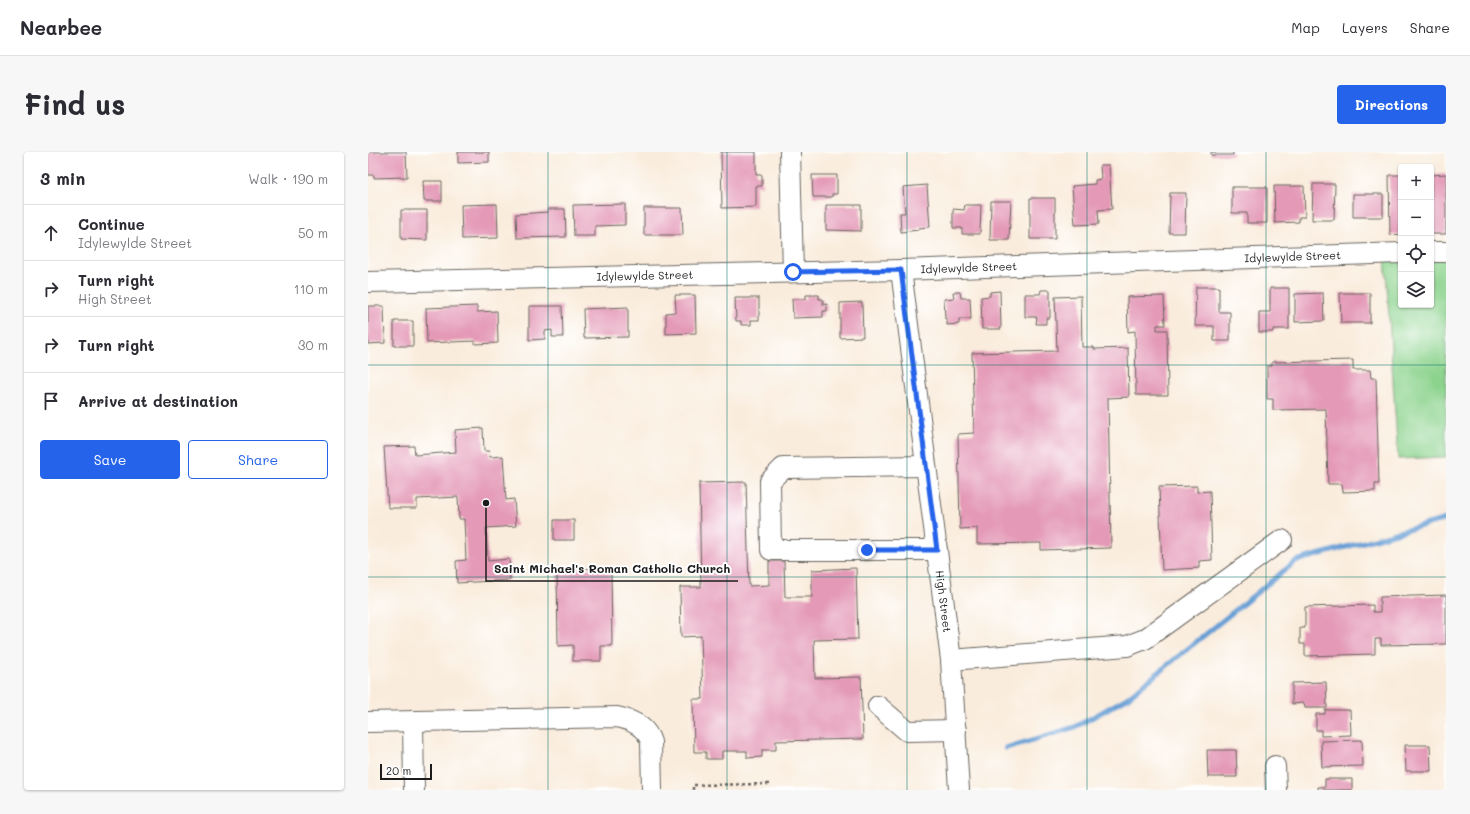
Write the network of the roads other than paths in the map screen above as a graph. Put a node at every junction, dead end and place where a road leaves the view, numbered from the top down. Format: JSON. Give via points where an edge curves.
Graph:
{"nodes":[{"id":1,"x":790,"y":152,"type":"edge"},
{"id":2,"x":1434,"y":252,"type":"edge"},
{"id":3,"x":1446,"y":252,"type":"edge"},
{"id":4,"x":1398,"y":253,"type":"edge"},
{"id":5,"x":901,"y":270,"type":"junction"},
{"id":6,"x":787,"y":272,"type":"junction"},
{"id":7,"x":368,"y":282,"type":"edge"},
{"id":8,"x":926,"y":466,"type":"junction"},
{"id":9,"x":1282,"y":540,"type":"dead end"},
{"id":10,"x":937,"y":550,"type":"junction"},
{"id":11,"x":951,"y":660,"type":"junction"},
{"id":12,"x":878,"y":706,"type":"dead end"},
{"id":13,"x":413,"y":721,"type":"junction"},
{"id":14,"x":368,"y":722,"type":"edge"},
{"id":15,"x":956,"y":730,"type":"junction"},
{"id":16,"x":1275,"y":766,"type":"dead end"},
{"id":17,"x":414,"y":790,"type":"edge"},
{"id":18,"x":652,"y":790,"type":"edge"},
{"id":19,"x":959,"y":790,"type":"edge"},
{"id":20,"x":1276,"y":790,"type":"edge"}],
"edges":[{"from":1,"to":6,"type":"street","via":[[793,272]]},
{"from":2,"to":3,"type":"street"},
{"from":4,"to":5,"type":"street","name":"Idylewylde Street"},
{"from":5,"to":6,"type":"street","name":"Idylewylde Street"},
{"from":5,"to":8,"type":"street","name":"High Street"},
{"from":6,"to":7,"type":"street","name":"Idylewylde Street"},
{"from":8,"to":10,"type":"street","name":"High Street"},
{"from":8,"to":10,"type":"street","via":[[783,468],[770,481],[770,550]]},
{"from":9,"to":11,"type":"street","via":[[1145,638],[1127,646]]},
{"from":10,"to":11,"type":"street","name":"High Street"},
{"from":11,"to":15,"type":"street","name":"High Street"},
{"from":12,"to":15,"type":"street","via":[[907,731]]},
{"from":13,"to":14,"type":"street"},
{"from":13,"to":17,"type":"street"},
{"from":13,"to":18,"type":"street","via":[[616,717],[626,719],[638,725],[649,736]]},
{"from":15,"to":19,"type":"street","name":"High Street"},
{"from":16,"to":20,"type":"street"}]}
